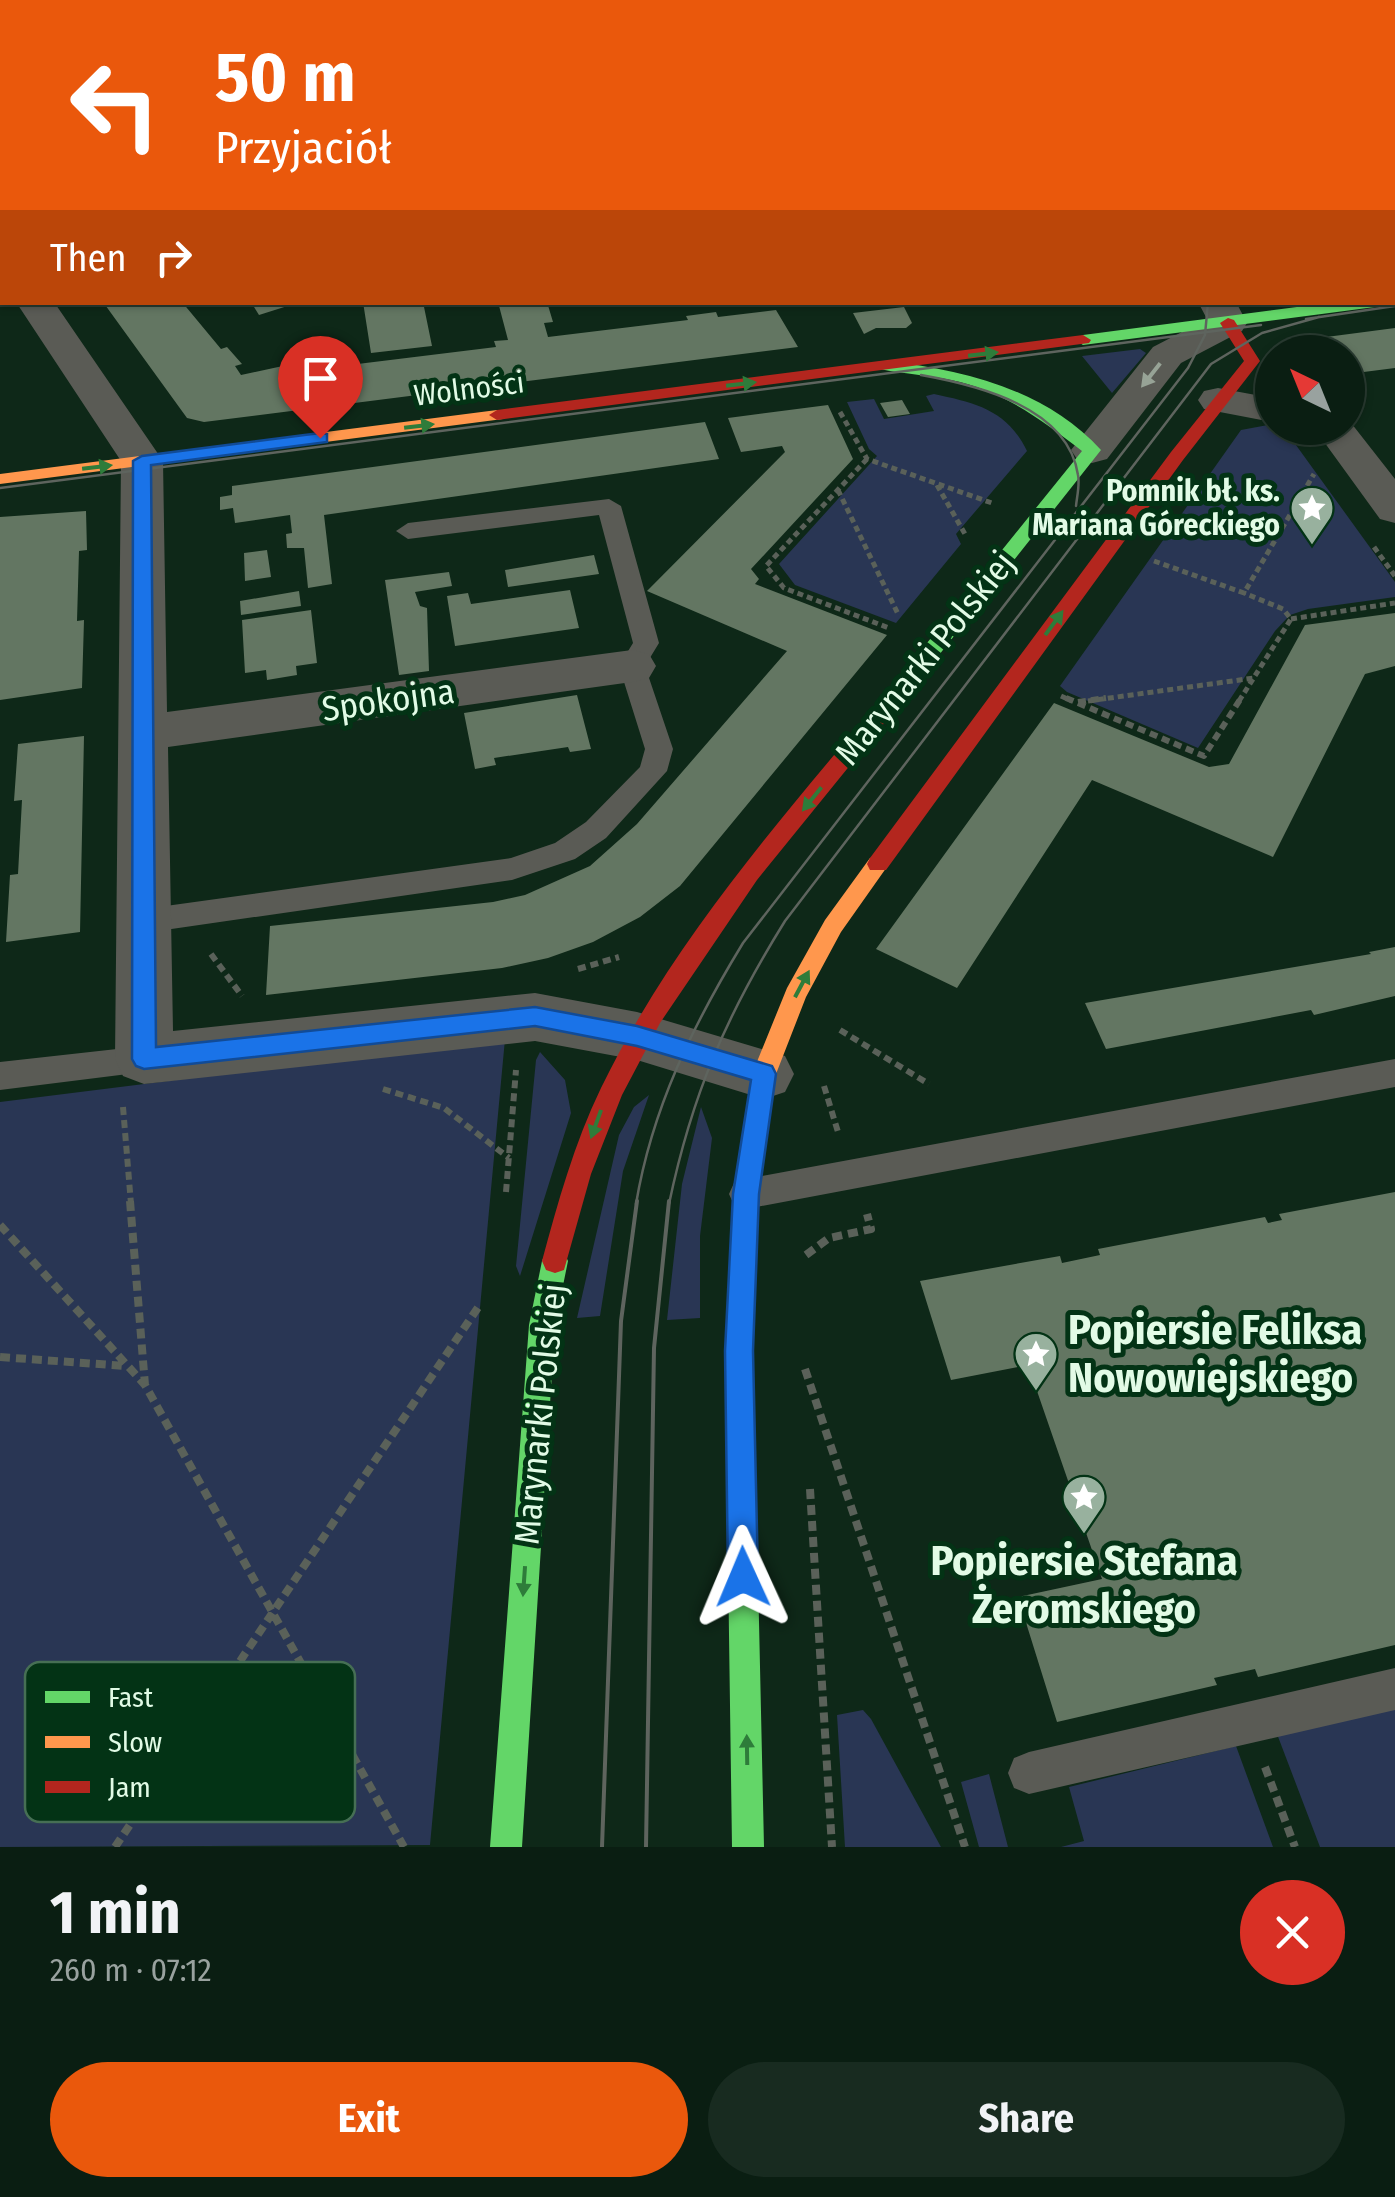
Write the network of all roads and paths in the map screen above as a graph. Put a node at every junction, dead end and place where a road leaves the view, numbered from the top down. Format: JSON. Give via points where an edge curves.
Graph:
{"nodes":[{"id":1,"x":37,"y":305,"type":"edge"},
{"id":2,"x":1363,"y":305,"type":"edge"},
{"id":3,"x":1241,"y":335,"type":"edge"},
{"id":4,"x":886,"y":366,"type":"junction"},
{"id":5,"x":831,"y":397,"type":"dead end"},
{"id":6,"x":1218,"y":400,"type":"junction"},
{"id":7,"x":1255,"y":407,"type":"edge"},
{"id":8,"x":1325,"y":445,"type":"edge"},
{"id":9,"x":1333,"y":445,"type":"edge"},
{"id":10,"x":1092,"y":450,"type":"junction"},
{"id":11,"x":867,"y":459,"type":"junction"},
{"id":12,"x":142,"y":461,"type":"junction"},
{"id":13,"x":0,"y":479,"type":"edge"},
{"id":14,"x":936,"y":484,"type":"junction"},
{"id":15,"x":838,"y":490,"type":"junction"},
{"id":16,"x":1003,"y":507,"type":"dead end"},
{"id":17,"x":1395,"y":509,"type":"edge"},
{"id":18,"x":408,"y":532,"type":"dead end"},
{"id":19,"x":972,"y":546,"type":"dead end"},
{"id":20,"x":1139,"y":556,"type":"dead end"},
{"id":21,"x":1244,"y":593,"type":"junction"},
{"id":22,"x":1395,"y":603,"type":"edge"},
{"id":23,"x":1292,"y":619,"type":"junction"},
{"id":24,"x":632,"y":666,"type":"junction"},
{"id":25,"x":1254,"y":678,"type":"junction"},
{"id":26,"x":1045,"y":689,"type":"dead end"},
{"id":27,"x":1077,"y":702,"type":"junction"},
{"id":28,"x":143,"y":733,"type":"junction"},
{"id":29,"x":144,"y":922,"type":"junction"},
{"id":30,"x":202,"y":942,"type":"dead end"},
{"id":31,"x":629,"y":952,"type":"dead end"},
{"id":32,"x":566,"y":971,"type":"dead end"},
{"id":33,"x":244,"y":999,"type":"dead end"},
{"id":34,"x":836,"y":1027,"type":"dead end"},
{"id":35,"x":637,"y":1036,"type":"junction"},
{"id":36,"x":518,"y":1053,"type":"dead end"},
{"id":37,"x":824,"y":1071,"type":"dead end"},
{"id":38,"x":1395,"y":1073,"type":"edge"},
{"id":39,"x":764,"y":1074,"type":"junction"},
{"id":40,"x":0,"y":1076,"type":"edge"},
{"id":41,"x":133,"y":1077,"type":"junction"},
{"id":42,"x":929,"y":1084,"type":"dead end"},
{"id":43,"x":371,"y":1085,"type":"dead end"},
{"id":44,"x":509,"y":1158,"type":"junction"},
{"id":45,"x":852,"y":1174,"type":"junction"},
{"id":46,"x":746,"y":1194,"type":"junction"},
{"id":47,"x":504,"y":1209,"type":"dead end"},
{"id":48,"x":0,"y":1225,"type":"edge"},
{"id":49,"x":802,"y":1264,"type":"dead end"},
{"id":50,"x":487,"y":1294,"type":"dead end"},
{"id":51,"x":0,"y":1357,"type":"edge"},
{"id":52,"x":128,"y":1366,"type":"junction"},
{"id":53,"x":798,"y":1384,"type":"dead end"},
{"id":54,"x":145,"y":1385,"type":"junction"},
{"id":55,"x":808,"y":1478,"type":"dead end"},
{"id":56,"x":271,"y":1614,"type":"junction"},
{"id":57,"x":239,"y":1662,"type":"edge"},
{"id":58,"x":298,"y":1662,"type":"edge"},
{"id":59,"x":1395,"y":1689,"type":"edge"},
{"id":60,"x":1248,"y":1723,"type":"junction"},
{"id":61,"x":355,"y":1761,"type":"edge"},
{"id":62,"x":1029,"y":1774,"type":"dead end"},
{"id":63,"x":132,"y":1822,"type":"edge"},
{"id":64,"x":115,"y":1847,"type":"edge"},
{"id":65,"x":404,"y":1847,"type":"edge"},
{"id":66,"x":506,"y":1847,"type":"edge"},
{"id":67,"x":748,"y":1847,"type":"edge"},
{"id":68,"x":832,"y":1847,"type":"edge"},
{"id":69,"x":965,"y":1847,"type":"edge"},
{"id":70,"x":1295,"y":1847,"type":"edge"}],
"edges":[{"from":1,"to":12,"type":"street"},
{"from":2,"to":3,"type":"street","name":"Wolności"},
{"from":4,"to":3,"type":"street","name":"Wolności","one_way":true},
{"from":3,"to":6,"type":"street","via":[[1252,361]]},
{"from":3,"to":10,"type":"street","name":"Marynarki Polskiej","one_way":true,"via":[[1167,355]]},
{"from":4,"to":10,"type":"street","name":"Wolności","via":[[1002,388]]},
{"from":12,"to":4,"type":"street","name":"Wolności","one_way":true},
{"from":5,"to":11,"type":"path"},
{"from":6,"to":7,"type":"street"},
{"from":39,"to":6,"type":"street","one_way":true,"via":[[795,995],[833,926]]},
{"from":8,"to":21,"type":"path"},
{"from":9,"to":17,"type":"street"},
{"from":10,"to":35,"type":"street","name":"Marynarki Polskiej","one_way":true,"via":[[690,952]]},
{"from":11,"to":14,"type":"path"},
{"from":11,"to":15,"type":"path"},
{"from":13,"to":12,"type":"street","name":"Wolności","one_way":true},
{"from":12,"to":28,"type":"street"},
{"from":14,"to":16,"type":"path"},
{"from":14,"to":19,"type":"path"},
{"from":15,"to":15,"type":"path","via":[[766,566],[784,588],[903,630]]},
{"from":18,"to":24,"type":"lane","via":[[608,506],[646,642]]},
{"from":20,"to":21,"type":"path"},
{"from":21,"to":23,"type":"path","via":[[1283,608]]},
{"from":22,"to":23,"type":"path"},
{"from":23,"to":25,"type":"path"},
{"from":24,"to":28,"type":"street","name":"Spokojna"},
{"from":24,"to":29,"type":"lane","via":[[659,749],[653,771],[596,830],[565,851],[512,869]]},
{"from":25,"to":27,"type":"path"},
{"from":25,"to":27,"type":"path","via":[[1204,756]]},
{"from":26,"to":27,"type":"path"},
{"from":28,"to":29,"type":"street"},
{"from":29,"to":41,"type":"street"},
{"from":30,"to":33,"type":"path"},
{"from":31,"to":32,"type":"path"},
{"from":34,"to":42,"type":"path"},
{"from":35,"to":39,"type":"street"},
{"from":35,"to":41,"type":"street","via":[[535,1016]]},
{"from":35,"to":66,"type":"street","name":"Marynarki Polskiej","one_way":true,"via":[[602,1107],[568,1202],[542,1325]]},
{"from":36,"to":44,"type":"path"},
{"from":37,"to":45,"type":"path"},
{"from":38,"to":45,"type":"lane"},
{"from":39,"to":46,"type":"street"},
{"from":40,"to":41,"type":"lane"},
{"from":41,"to":54,"type":"path"},
{"from":43,"to":44,"type":"path","via":[[444,1108]]},
{"from":44,"to":47,"type":"path"},
{"from":45,"to":46,"type":"lane"},
{"from":45,"to":49,"type":"path","via":[[871,1229],[830,1238]]},
{"from":67,"to":46,"type":"street","one_way":true,"via":[[739,1351]]},
{"from":48,"to":52,"type":"path"},
{"from":50,"to":56,"type":"path"},
{"from":51,"to":52,"type":"path"},
{"from":52,"to":54,"type":"path"},
{"from":53,"to":69,"type":"path","via":[[799,1365]]},
{"from":54,"to":56,"type":"path"},
{"from":55,"to":68,"type":"path"},
{"from":56,"to":57,"type":"path"},
{"from":56,"to":58,"type":"path"},
{"from":59,"to":60,"type":"lane"},
{"from":60,"to":62,"type":"lane"},
{"from":60,"to":70,"type":"path"},
{"from":61,"to":65,"type":"path"},
{"from":63,"to":64,"type":"path"}]}
